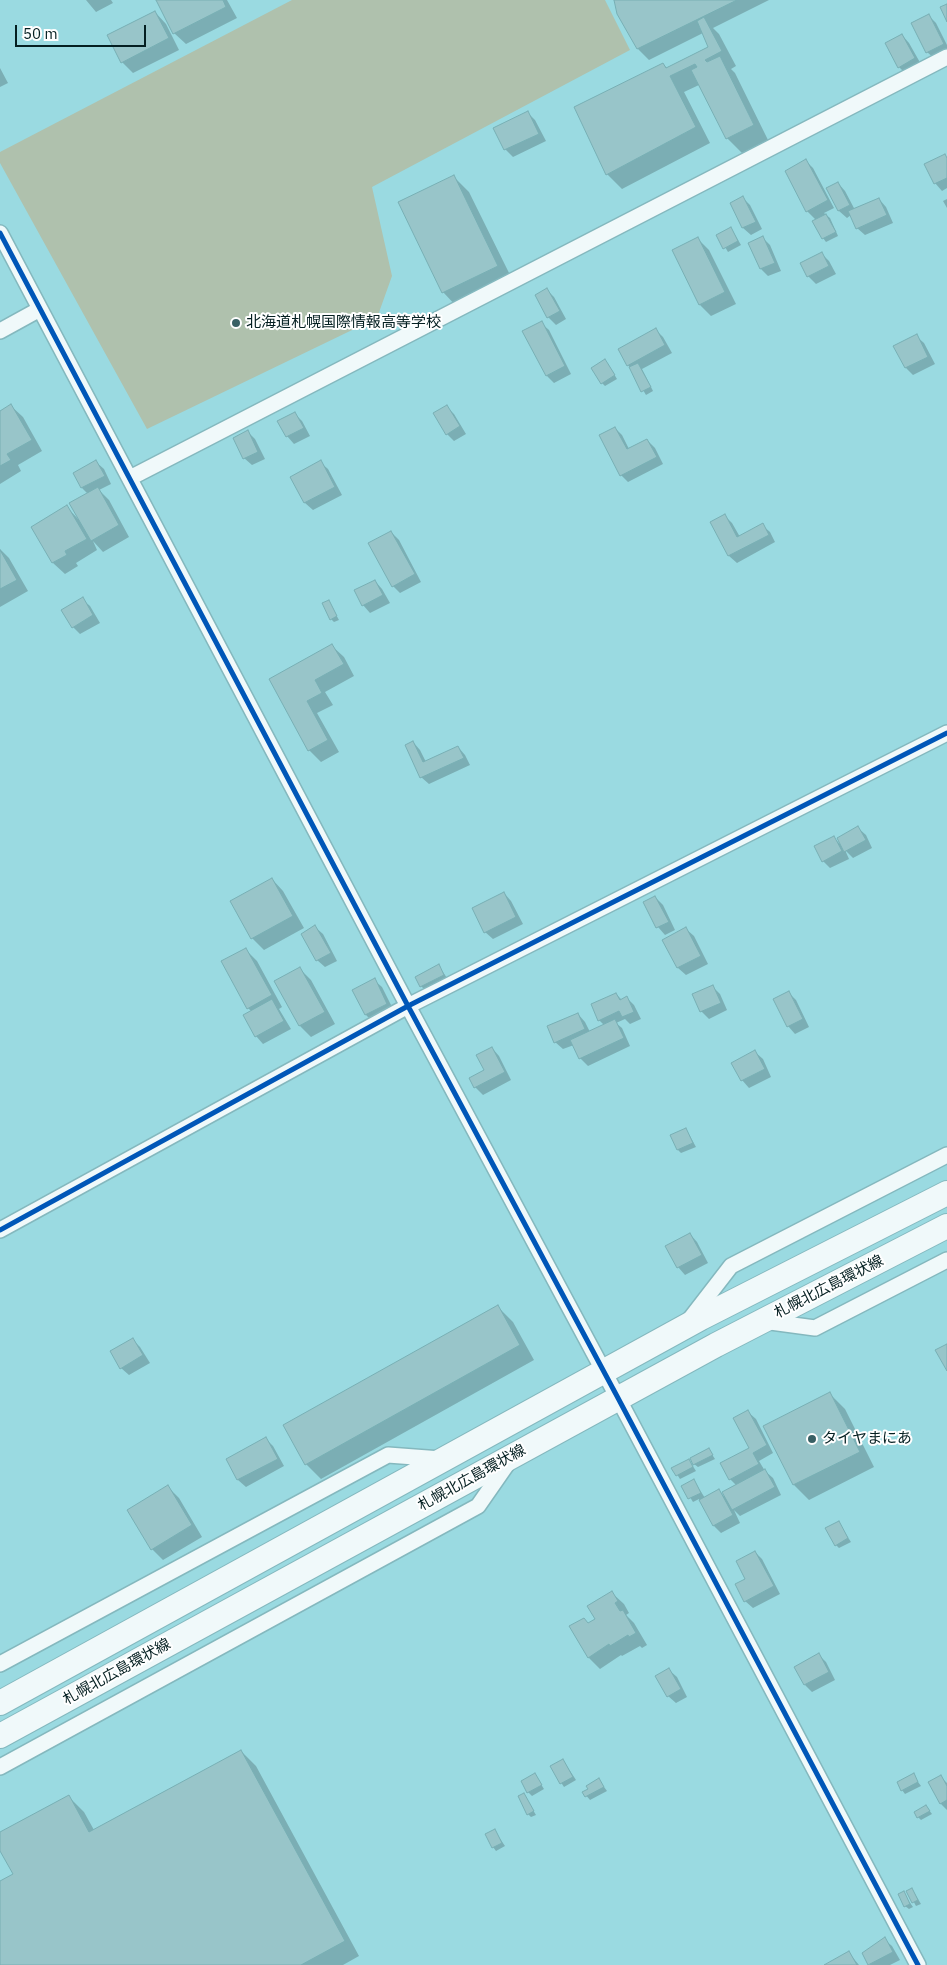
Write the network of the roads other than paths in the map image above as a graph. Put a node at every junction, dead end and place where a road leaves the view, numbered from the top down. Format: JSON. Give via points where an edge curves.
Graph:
{"nodes":[{"id":1,"x":947,"y":57,"type":"edge"},
{"id":2,"x":0,"y":233,"type":"edge"},
{"id":3,"x":40,"y":309,"type":"junction"},
{"id":4,"x":0,"y":331,"type":"edge"},
{"id":5,"x":130,"y":478,"type":"junction"},
{"id":6,"x":947,"y":733,"type":"edge"},
{"id":7,"x":408,"y":1006,"type":"junction"},
{"id":8,"x":947,"y":1155,"type":"edge"},
{"id":9,"x":947,"y":1193,"type":"edge"},
{"id":10,"x":947,"y":1226,"type":"edge"},
{"id":11,"x":0,"y":1230,"type":"edge"},
{"id":12,"x":947,"y":1260,"type":"edge"},
{"id":13,"x":763,"y":1320,"type":"junction"},
{"id":14,"x":683,"y":1328,"type":"junction"},
{"id":15,"x":603,"y":1372,"type":"junction"},
{"id":16,"x":618,"y":1398,"type":"junction"},
{"id":17,"x":514,"y":1455,"type":"junction"},
{"id":18,"x":443,"y":1460,"type":"junction"},
{"id":19,"x":0,"y":1664,"type":"edge"},
{"id":20,"x":0,"y":1703,"type":"edge"},
{"id":21,"x":0,"y":1736,"type":"edge"},
{"id":22,"x":0,"y":1767,"type":"edge"},
{"id":23,"x":918,"y":1965,"type":"edge"}],
"edges":[{"from":1,"to":5,"type":"street"},
{"from":2,"to":3,"type":"street"},
{"from":3,"to":4,"type":"street"},
{"from":3,"to":5,"type":"street"},
{"from":5,"to":7,"type":"street"},
{"from":6,"to":7,"type":"street"},
{"from":7,"to":11,"type":"street"},
{"from":7,"to":15,"type":"street"},
{"from":8,"to":14,"type":"street","via":[[731,1266]]},
{"from":9,"to":14,"type":"main road","name":"札幌北広島環状線"},
{"from":10,"to":13,"type":"main road","name":"札幌北広島環状線"},
{"from":12,"to":13,"type":"street","via":[[814,1328]]},
{"from":13,"to":16,"type":"main road","name":"札幌北広島環状線"},
{"from":14,"to":15,"type":"main road","name":"札幌北広島環状線"},
{"from":15,"to":16,"type":"street"},
{"from":15,"to":18,"type":"main road","name":"札幌北広島環状線"},
{"from":16,"to":17,"type":"main road","name":"札幌北広島環状線"},
{"from":16,"to":23,"type":"street"},
{"from":17,"to":21,"type":"main road","name":"札幌北広島環状線"},
{"from":17,"to":22,"type":"street","via":[[478,1506]]},
{"from":18,"to":19,"type":"street","via":[[388,1455]]},
{"from":18,"to":20,"type":"main road","name":"札幌北広島環状線"}]}
